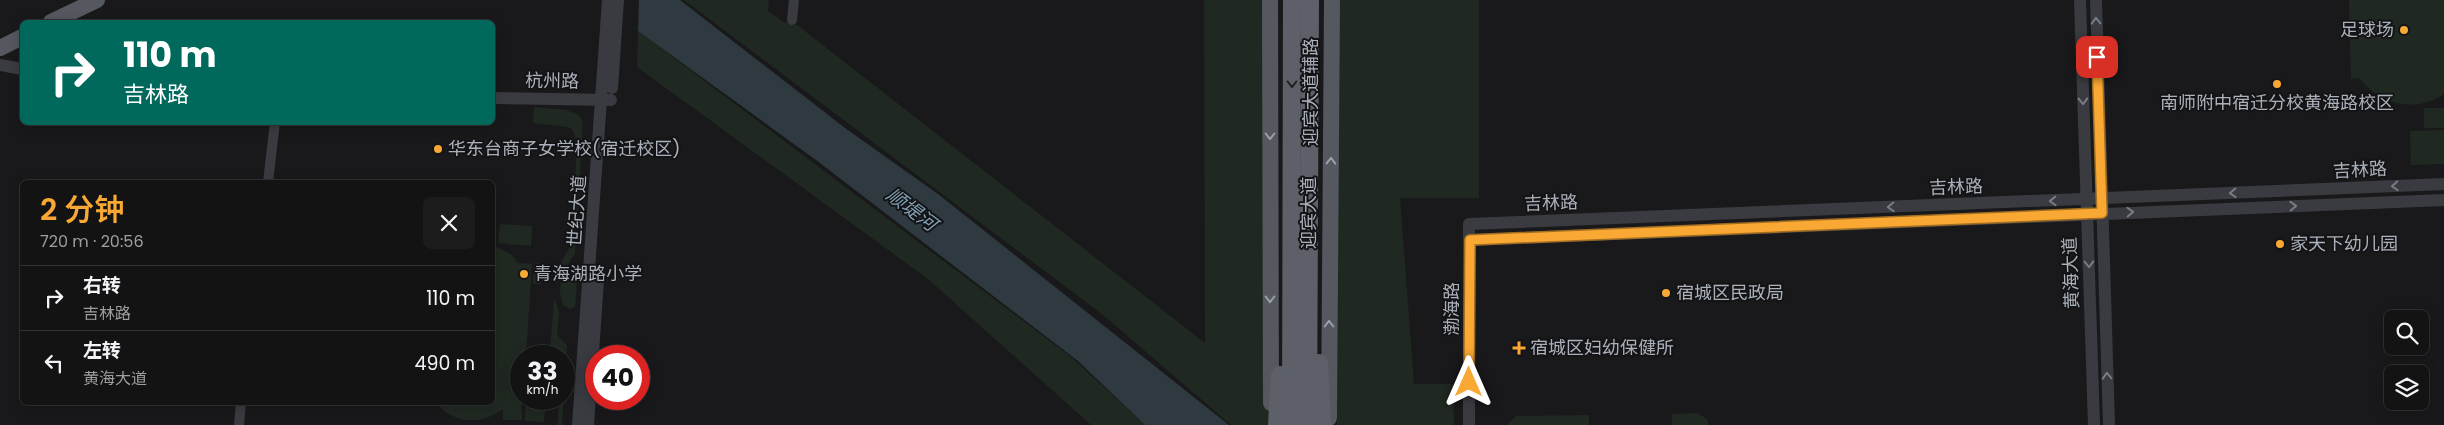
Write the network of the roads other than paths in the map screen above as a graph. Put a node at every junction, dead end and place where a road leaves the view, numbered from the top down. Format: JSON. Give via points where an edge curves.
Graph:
{"nodes":[{"id":1,"x":97,"y":0,"type":"edge"},
{"id":2,"x":608,"y":0,"type":"edge"},
{"id":3,"x":618,"y":0,"type":"edge"},
{"id":4,"x":794,"y":0,"type":"edge"},
{"id":5,"x":1270,"y":0,"type":"edge"},
{"id":6,"x":1284,"y":0,"type":"edge"},
{"id":7,"x":1292,"y":0,"type":"edge"},
{"id":8,"x":1310,"y":0,"type":"edge"},
{"id":9,"x":1317,"y":0,"type":"edge"},
{"id":10,"x":1332,"y":0,"type":"edge"},
{"id":11,"x":2080,"y":0,"type":"edge"},
{"id":12,"x":2096,"y":0,"type":"edge"},
{"id":13,"x":612,"y":16,"type":"junction"},
{"id":14,"x":55,"y":20,"type":"edge"},
{"id":15,"x":792,"y":20,"type":"dead end"},
{"id":16,"x":20,"y":38,"type":"edge"},
{"id":17,"x":0,"y":48,"type":"edge"},
{"id":18,"x":1292,"y":59,"type":"junction"},
{"id":19,"x":0,"y":65,"type":"edge"},
{"id":20,"x":20,"y":69,"type":"edge"},
{"id":21,"x":1310,"y":89,"type":"junction"},
{"id":22,"x":495,"y":98,"type":"edge"},
{"id":23,"x":607,"y":100,"type":"junction"},
{"id":24,"x":1310,"y":110,"type":"junction"},
{"id":25,"x":275,"y":125,"type":"edge"},
{"id":26,"x":268,"y":180,"type":"edge"},
{"id":27,"x":2444,"y":184,"type":"edge"},
{"id":28,"x":2086,"y":199,"type":"junction"},
{"id":29,"x":2101,"y":199,"type":"junction"},
{"id":30,"x":2444,"y":200,"type":"edge"},
{"id":31,"x":2102,"y":213,"type":"junction"},
{"id":32,"x":2087,"y":214,"type":"junction"},
{"id":33,"x":1469,"y":224,"type":"joint"},
{"id":34,"x":1292,"y":235,"type":"junction"},
{"id":35,"x":1470,"y":240,"type":"junction"},
{"id":36,"x":242,"y":405,"type":"edge"},
{"id":37,"x":239,"y":425,"type":"edge"},
{"id":38,"x":578,"y":425,"type":"edge"},
{"id":39,"x":588,"y":425,"type":"edge"},
{"id":40,"x":1271,"y":425,"type":"edge"},
{"id":41,"x":1277,"y":425,"type":"edge"},
{"id":42,"x":1291,"y":425,"type":"edge"},
{"id":43,"x":1308,"y":425,"type":"edge"},
{"id":44,"x":1322,"y":425,"type":"edge"},
{"id":45,"x":1329,"y":425,"type":"edge"},
{"id":46,"x":1469,"y":425,"type":"edge"},
{"id":47,"x":2094,"y":425,"type":"edge"},
{"id":48,"x":2108,"y":425,"type":"edge"}],
"edges":[{"from":1,"to":14,"type":"main road"},
{"from":2,"to":13,"type":"street","name":"世纪大道"},
{"from":3,"to":13,"type":"street","name":"世纪大道"},
{"from":4,"to":15,"type":"street"},
{"from":5,"to":40,"type":"main road","one_way":true},
{"from":6,"to":18,"type":"highway","via":[[1284,22]]},
{"from":7,"to":18,"type":"highway","name":"迎宾大道"},
{"from":8,"to":21,"type":"highway","name":"迎宾大道"},
{"from":9,"to":21,"type":"highway","via":[[1317,50]]},
{"from":45,"to":10,"type":"main road","name":"迎宾大道辅路","one_way":true},
{"from":11,"to":28,"type":"street","name":"黄海大道","one_way":true},
{"from":29,"to":12,"type":"street","name":"黄海大道","one_way":true},
{"from":13,"to":23,"type":"street","name":"世纪大道"},
{"from":16,"to":17,"type":"main road"},
{"from":18,"to":34,"type":"highway","name":"迎宾大道","one_way":true},
{"from":19,"to":20,"type":"street"},
{"from":21,"to":24,"type":"highway","name":"迎宾大道"},
{"from":22,"to":23,"type":"street","name":"杭州路"},
{"from":23,"to":38,"type":"street","name":"世纪大道"},
{"from":23,"to":39,"type":"street","name":"世纪大道"},
{"from":24,"to":43,"type":"highway","name":"迎宾大道"},
{"from":24,"to":44,"type":"highway","via":[[1317,188],[1316,327]]},
{"from":25,"to":26,"type":"street"},
{"from":27,"to":29,"type":"street","name":"吉林路","one_way":true},
{"from":28,"to":29,"type":"street","name":"吉林路"},
{"from":28,"to":32,"type":"street","name":"黄海大道"},
{"from":28,"to":33,"type":"street","name":"吉林路","one_way":true},
{"from":29,"to":31,"type":"street","name":"黄海大道"},
{"from":31,"to":30,"type":"street","name":"吉林路","one_way":true},
{"from":31,"to":32,"type":"street","name":"吉林路"},
{"from":48,"to":31,"type":"street","name":"黄海大道","one_way":true},
{"from":32,"to":35,"type":"street","name":"吉林路"},
{"from":32,"to":47,"type":"street","name":"黄海大道","one_way":true},
{"from":33,"to":35,"type":"street","name":"渤海路"},
{"from":34,"to":41,"type":"highway","via":[[1283,306]]},
{"from":34,"to":42,"type":"highway","name":"迎宾大道"},
{"from":35,"to":46,"type":"street","name":"渤海路"},
{"from":36,"to":37,"type":"street"}]}
